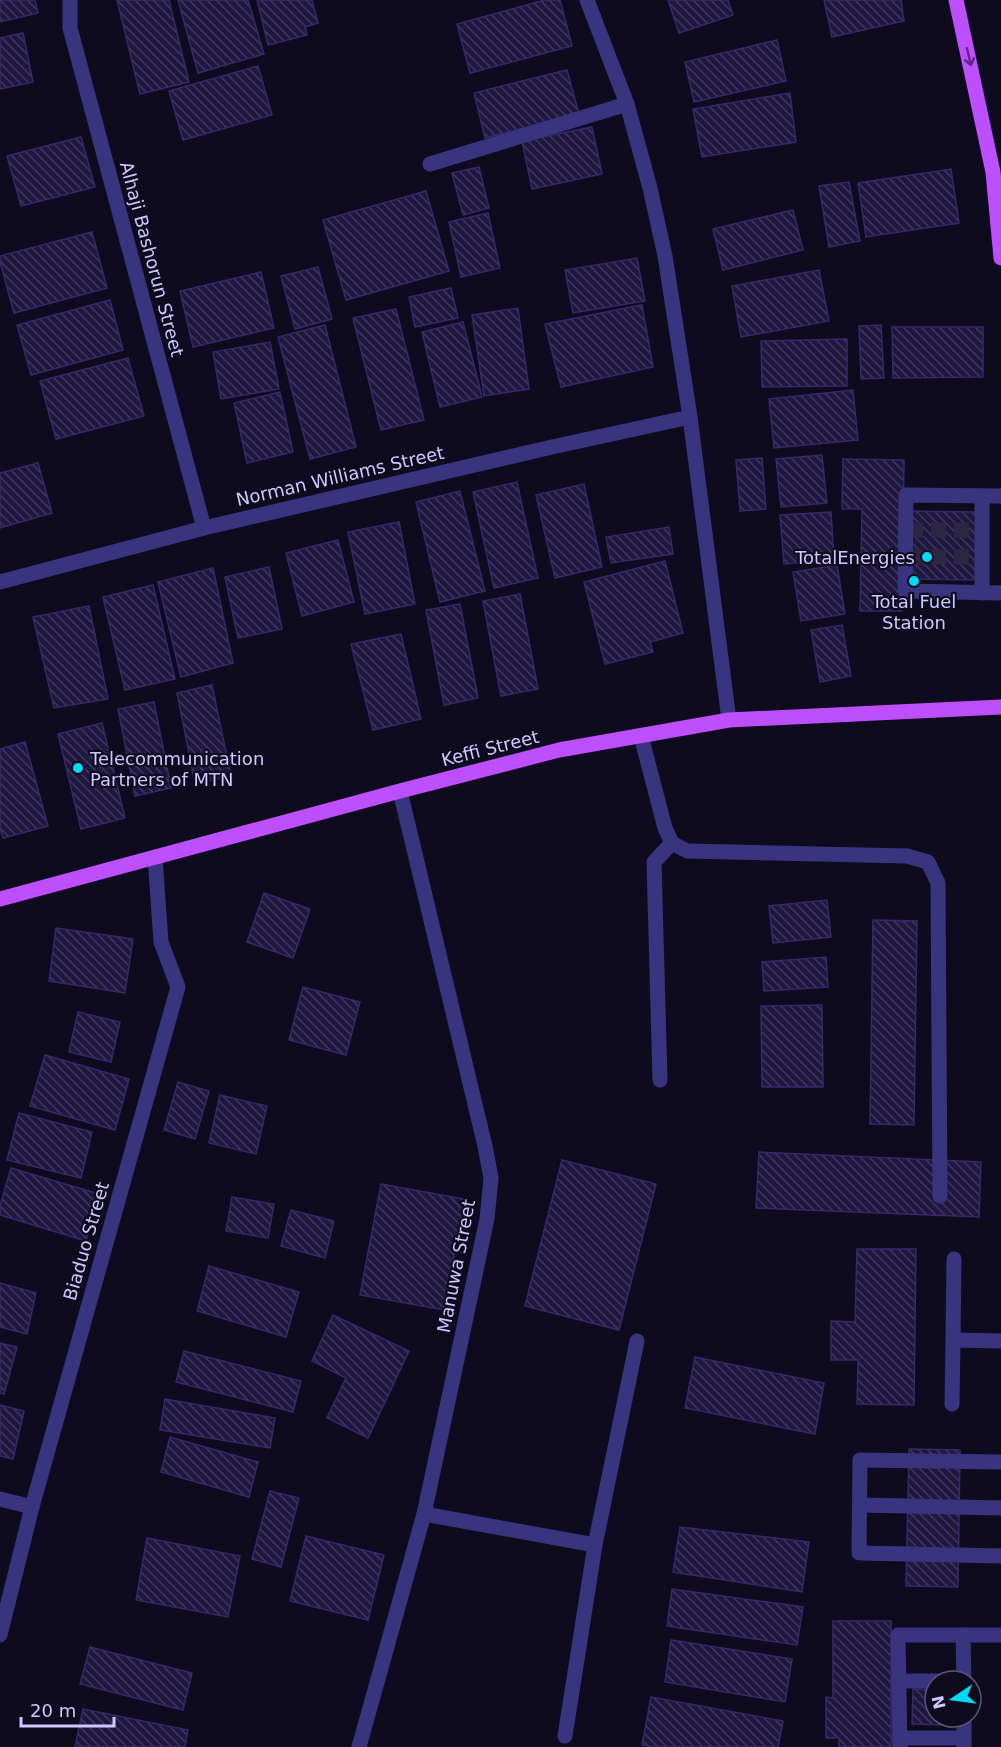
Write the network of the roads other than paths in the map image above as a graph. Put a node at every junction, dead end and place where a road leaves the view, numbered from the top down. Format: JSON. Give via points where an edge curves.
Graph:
{"nodes":[{"id":1,"x":70,"y":0,"type":"edge"},
{"id":2,"x":587,"y":0,"type":"edge"},
{"id":3,"x":956,"y":0,"type":"edge"},
{"id":4,"x":627,"y":104,"type":"junction"},
{"id":5,"x":430,"y":164,"type":"dead end"},
{"id":6,"x":1001,"y":258,"type":"edge"},
{"id":7,"x":690,"y":417,"type":"junction"},
{"id":8,"x":982,"y":496,"type":"junction"},
{"id":9,"x":1001,"y":496,"type":"edge"},
{"id":10,"x":204,"y":528,"type":"junction"},
{"id":11,"x":0,"y":582,"type":"edge"},
{"id":12,"x":982,"y":593,"type":"junction"},
{"id":13,"x":1001,"y":593,"type":"edge"},
{"id":14,"x":1001,"y":706,"type":"edge"},
{"id":15,"x":729,"y":720,"type":"junction"},
{"id":16,"x":641,"y":736,"type":"junction"},
{"id":17,"x":400,"y":791,"type":"junction"},
{"id":18,"x":672,"y":843,"type":"junction"},
{"id":19,"x":155,"y":857,"type":"junction"},
{"id":20,"x":0,"y":899,"type":"edge"},
{"id":21,"x":660,"y":1080,"type":"dead end"},
{"id":22,"x":940,"y":1196,"type":"dead end"},
{"id":23,"x":954,"y":1259,"type":"dead end"},
{"id":24,"x":952,"y":1340,"type":"junction"},
{"id":25,"x":637,"y":1341,"type":"dead end"},
{"id":26,"x":1001,"y":1341,"type":"edge"},
{"id":27,"x":951,"y":1404,"type":"dead end"},
{"id":28,"x":1001,"y":1462,"type":"edge"},
{"id":29,"x":0,"y":1499,"type":"edge"},
{"id":30,"x":860,"y":1505,"type":"junction"},
{"id":31,"x":32,"y":1507,"type":"junction"},
{"id":32,"x":1001,"y":1508,"type":"edge"},
{"id":33,"x":424,"y":1514,"type":"junction"},
{"id":34,"x":595,"y":1545,"type":"junction"},
{"id":35,"x":1001,"y":1556,"type":"edge"},
{"id":36,"x":0,"y":1635,"type":"edge"},
{"id":37,"x":963,"y":1635,"type":"junction"},
{"id":38,"x":1001,"y":1635,"type":"edge"},
{"id":39,"x":964,"y":1669,"type":"edge"},
{"id":40,"x":898,"y":1681,"type":"junction"},
{"id":41,"x":923,"y":1681,"type":"edge"},
{"id":42,"x":565,"y":1736,"type":"dead end"},
{"id":43,"x":899,"y":1742,"type":"edge"},
{"id":44,"x":964,"y":1743,"type":"edge"},
{"id":45,"x":359,"y":1747,"type":"edge"}],
"edges":[{"from":1,"to":10,"type":"street","name":"Alhaji Bashorun Street","via":[[70,28]]},
{"from":2,"to":4,"type":"street"},
{"from":3,"to":6,"type":"main road","one_way":true,"via":[[993,172]]},
{"from":4,"to":5,"type":"street"},
{"from":4,"to":7,"type":"street","via":[[665,256]]},
{"from":7,"to":10,"type":"street","name":"Norman Williams Street"},
{"from":7,"to":15,"type":"street"},
{"from":8,"to":9,"type":"street"},
{"from":8,"to":12,"type":"street"},
{"from":8,"to":12,"type":"street","via":[[906,495],[905,591]]},
{"from":10,"to":11,"type":"street","name":"Norman Williams Street"},
{"from":12,"to":13,"type":"street"},
{"from":14,"to":15,"type":"main road","name":"Keffi Street"},
{"from":15,"to":16,"type":"main road","name":"Keffi Street"},
{"from":16,"to":17,"type":"main road","name":"Keffi Street","via":[[559,750]]},
{"from":16,"to":18,"type":"street"},
{"from":17,"to":19,"type":"main road","name":"Keffi Street"},
{"from":17,"to":33,"type":"street","name":"Manuwa Street","via":[[491,1178],[487,1219]]},
{"from":18,"to":21,"type":"street","via":[[654,862]]},
{"from":18,"to":22,"type":"street","via":[[687,851],[907,856],[928,862],[938,883]]},
{"from":19,"to":20,"type":"main road","name":"Keffi Street"},
{"from":19,"to":31,"type":"street","name":"Biaduo Street","via":[[161,942],[177,987]]},
{"from":23,"to":24,"type":"street"},
{"from":24,"to":26,"type":"street"},
{"from":24,"to":27,"type":"street"},
{"from":25,"to":34,"type":"street"},
{"from":28,"to":30,"type":"street","via":[[860,1460]]},
{"from":29,"to":31,"type":"street"},
{"from":30,"to":32,"type":"street"},
{"from":30,"to":35,"type":"street","via":[[859,1553]]},
{"from":31,"to":36,"type":"street","name":"Biaduo Street"},
{"from":33,"to":34,"type":"street"},
{"from":33,"to":45,"type":"street","name":"Manuwa Street"},
{"from":34,"to":42,"type":"street"},
{"from":37,"to":38,"type":"street"},
{"from":37,"to":39,"type":"street"},
{"from":37,"to":40,"type":"street","via":[[898,1635]]},
{"from":40,"to":41,"type":"street"},
{"from":40,"to":43,"type":"street"},
{"from":43,"to":44,"type":"street"}]}
